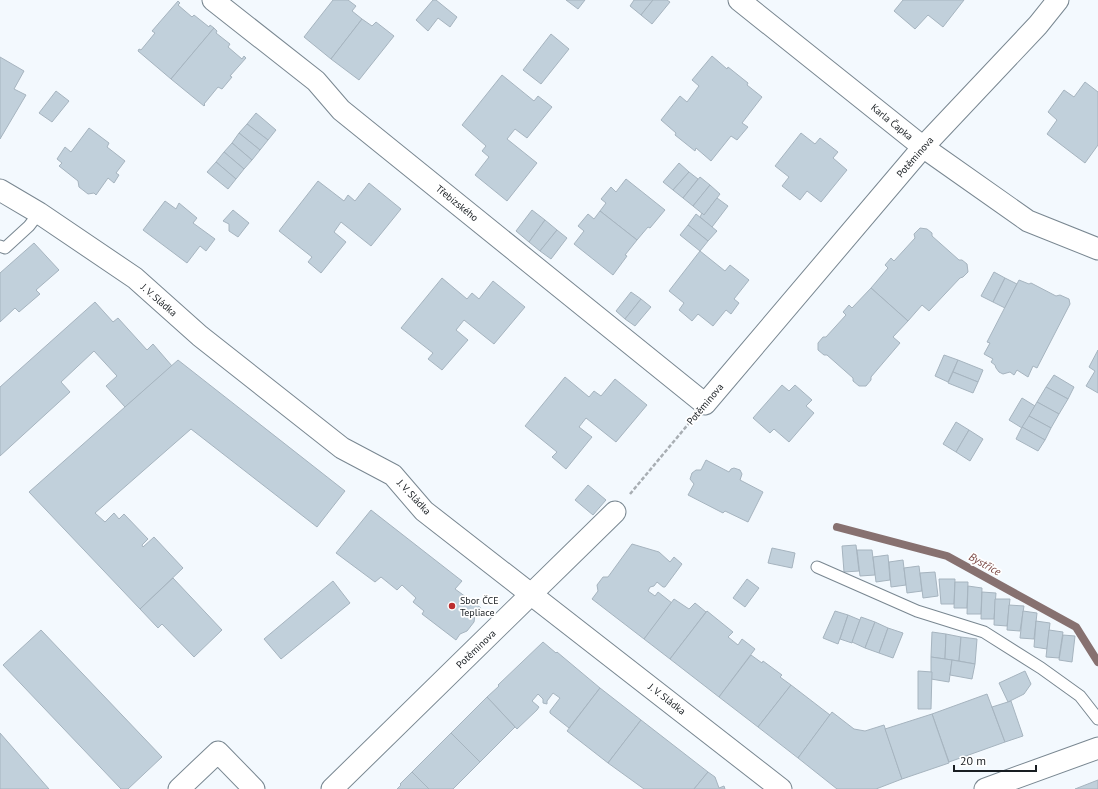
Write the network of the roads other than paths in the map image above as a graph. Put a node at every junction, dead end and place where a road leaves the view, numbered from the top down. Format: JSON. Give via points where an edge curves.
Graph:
{"nodes":[{"id":1,"x":213,"y":0,"type":"edge"},
{"id":2,"x":739,"y":0,"type":"edge"},
{"id":3,"x":1058,"y":0,"type":"edge"},
{"id":4,"x":923,"y":147,"type":"junction"},
{"id":5,"x":0,"y":190,"type":"edge"},
{"id":6,"x":39,"y":213,"type":"junction"},
{"id":7,"x":0,"y":246,"type":"edge"},
{"id":8,"x":1098,"y":249,"type":"edge"},
{"id":9,"x":705,"y":404,"type":"joint"},
{"id":10,"x":615,"y":512,"type":"road end"},
{"id":11,"x":817,"y":567,"type":"dead end"},
{"id":12,"x":532,"y":594,"type":"junction"},
{"id":13,"x":1098,"y":720,"type":"edge"},
{"id":14,"x":1098,"y":748,"type":"edge"},
{"id":15,"x":179,"y":789,"type":"edge"},
{"id":16,"x":254,"y":789,"type":"edge"},
{"id":17,"x":332,"y":789,"type":"edge"},
{"id":18,"x":781,"y":789,"type":"edge"},
{"id":19,"x":985,"y":789,"type":"edge"}],
"edges":[{"from":1,"to":9,"type":"street","name":"Třebízského","via":[[316,81],[341,110]]},
{"from":2,"to":4,"type":"street","name":"Karla Čapka"},
{"from":3,"to":4,"type":"street","name":"Potěminova","via":[[1038,26]]},
{"from":4,"to":8,"type":"street","name":"Karla Čapka","via":[[1028,221]]},
{"from":4,"to":9,"type":"street","name":"Potěminova"},
{"from":5,"to":6,"type":"street","name":"J. V. Sládka"},
{"from":6,"to":7,"type":"lane","via":[[5,248]]},
{"from":6,"to":12,"type":"street","name":"J. V. Sládka","via":[[135,278],[200,336],[342,448],[393,475],[424,511]]},
{"from":10,"to":12,"type":"street","name":"Potěminova"},
{"from":11,"to":13,"type":"lane","via":[[917,611],[984,632],[1080,696]]},
{"from":12,"to":17,"type":"street","name":"Potěminova"},
{"from":12,"to":18,"type":"street","name":"J. V. Sládka"},
{"from":14,"to":19,"type":"street"},
{"from":15,"to":16,"type":"street","via":[[218,752]]}]}
